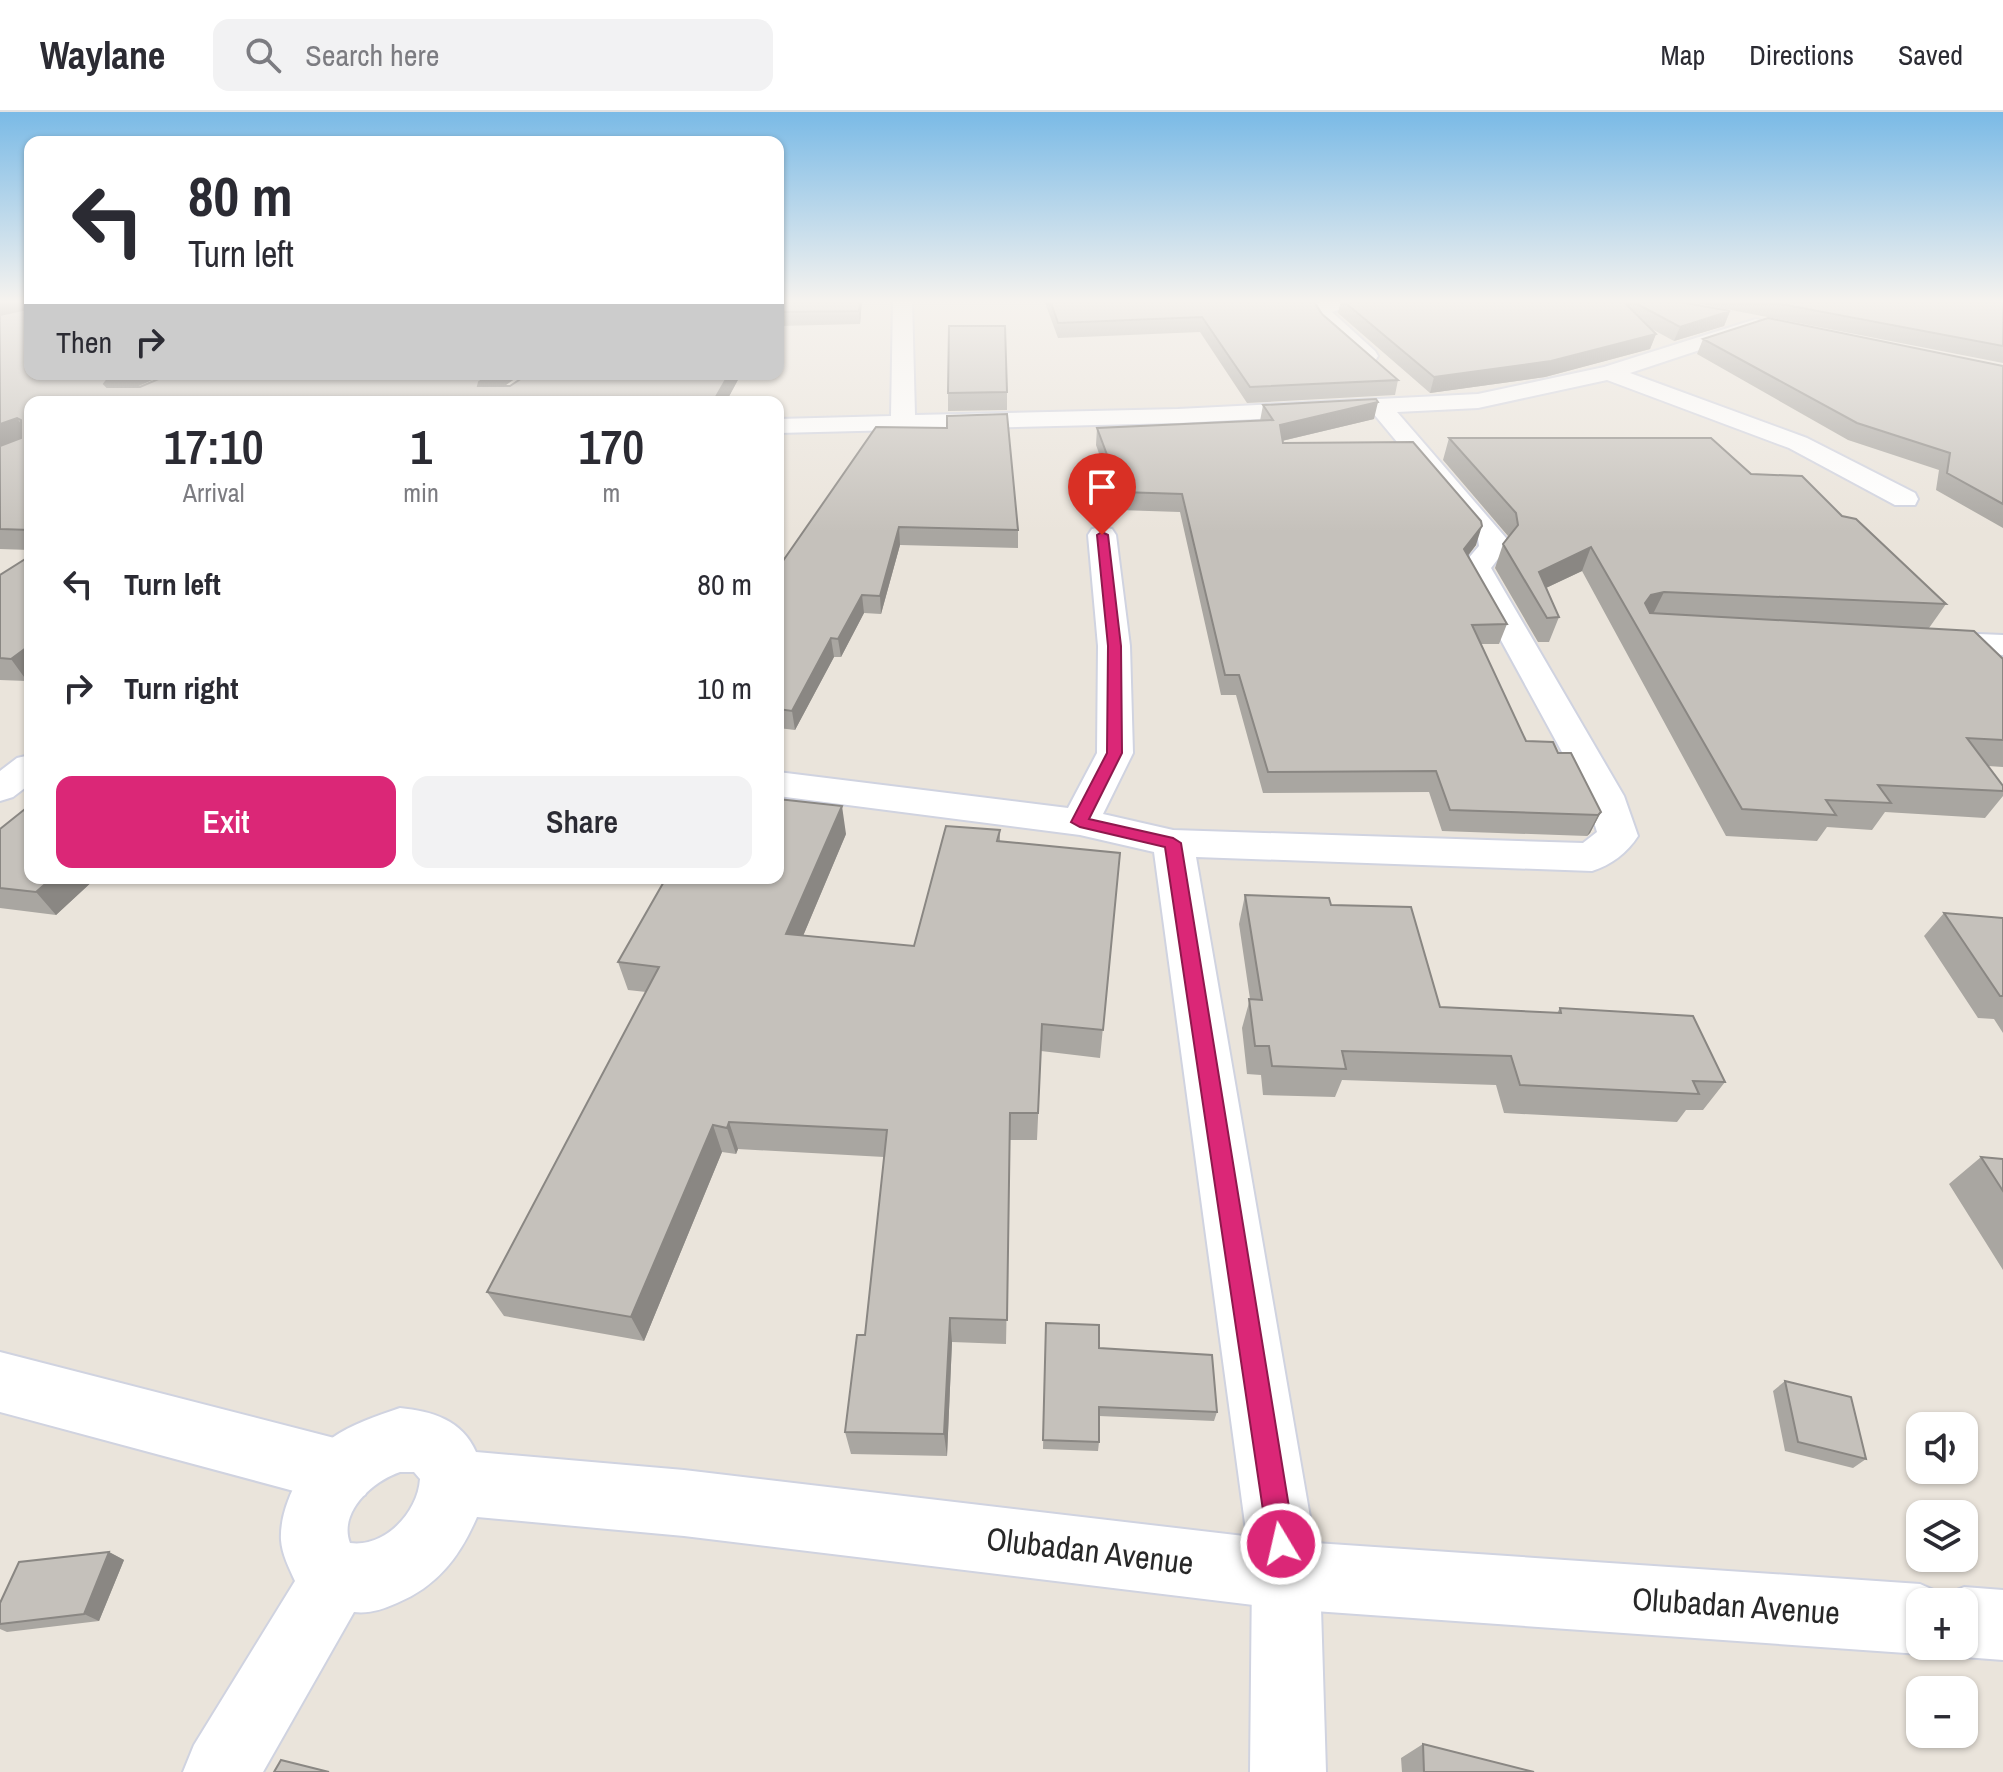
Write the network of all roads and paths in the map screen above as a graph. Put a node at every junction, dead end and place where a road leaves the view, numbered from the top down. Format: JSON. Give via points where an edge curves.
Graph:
{"nodes":[{"id":1,"x":903,"y":377,"type":"edge"},
{"id":2,"x":1379,"y":377,"type":"edge"},
{"id":3,"x":1589,"y":377,"type":"edge"},
{"id":4,"x":1621,"y":377,"type":"edge"},
{"id":5,"x":1388,"y":387,"type":"junction"},
{"id":6,"x":903,"y":422,"type":"junction"},
{"id":7,"x":784,"y":426,"type":"edge"},
{"id":8,"x":1905,"y":499,"type":"dead end"},
{"id":9,"x":1102,"y":535,"type":"dead end"},
{"id":10,"x":1891,"y":640,"type":"edge"},
{"id":11,"x":2003,"y":645,"type":"edge"},
{"id":12,"x":24,"y":771,"type":"edge"},
{"id":13,"x":784,"y":785,"type":"edge"},
{"id":14,"x":0,"y":789,"type":"edge"},
{"id":15,"x":1080,"y":822,"type":"junction"},
{"id":16,"x":1173,"y":843,"type":"junction"},
{"id":17,"x":0,"y":1382,"type":"edge"},
{"id":18,"x":342,"y":1472,"type":"junction"},
{"id":19,"x":454,"y":1482,"type":"junction"},
{"id":20,"x":1286,"y":1575,"type":"junction"},
{"id":21,"x":337,"y":1576,"type":"junction"},
{"id":22,"x":1906,"y":1618,"type":"edge"},
{"id":23,"x":1978,"y":1623,"type":"edge"},
{"id":24,"x":2003,"y":1625,"type":"edge"},
{"id":25,"x":221,"y":1772,"type":"edge"},
{"id":26,"x":1288,"y":1772,"type":"edge"}],
"edges":[{"from":1,"to":6,"type":"street"},
{"from":2,"to":5,"type":"street"},
{"from":3,"to":5,"type":"street","via":[[1499,398],[1421,402]]},
{"from":4,"to":8,"type":"street","via":[[1798,443]]},
{"from":5,"to":6,"type":"street","via":[[1178,416]]},
{"from":5,"to":16,"type":"street","via":[[1492,538],[1493,547],[1476,567],[1605,796],[1618,836],[1592,857]]},
{"from":6,"to":7,"type":"street"},
{"from":9,"to":15,"type":"street","via":[[1114,646],[1115,753]]},
{"from":10,"to":11,"type":"street"},
{"from":12,"to":14,"type":"street"},
{"from":13,"to":15,"type":"street"},
{"from":15,"to":16,"type":"street"},
{"from":16,"to":20,"type":"street"},
{"from":17,"to":18,"type":"street"},
{"from":18,"to":19,"type":"street","via":[[370,1450],[400,1440],[427,1443],[446,1457]]},
{"from":18,"to":21,"type":"street","via":[[322,1501],[312,1532],[318,1560]]},
{"from":19,"to":20,"type":"street","name":"Olubadan Avenue","via":[[684,1503]]},
{"from":19,"to":21,"type":"street","via":[[447,1513],[428,1543],[399,1567],[366,1579]]},
{"from":20,"to":22,"type":"street","name":"Olubadan Avenue"},
{"from":20,"to":26,"type":"street"},
{"from":21,"to":25,"type":"street"},
{"from":23,"to":24,"type":"street"}]}
